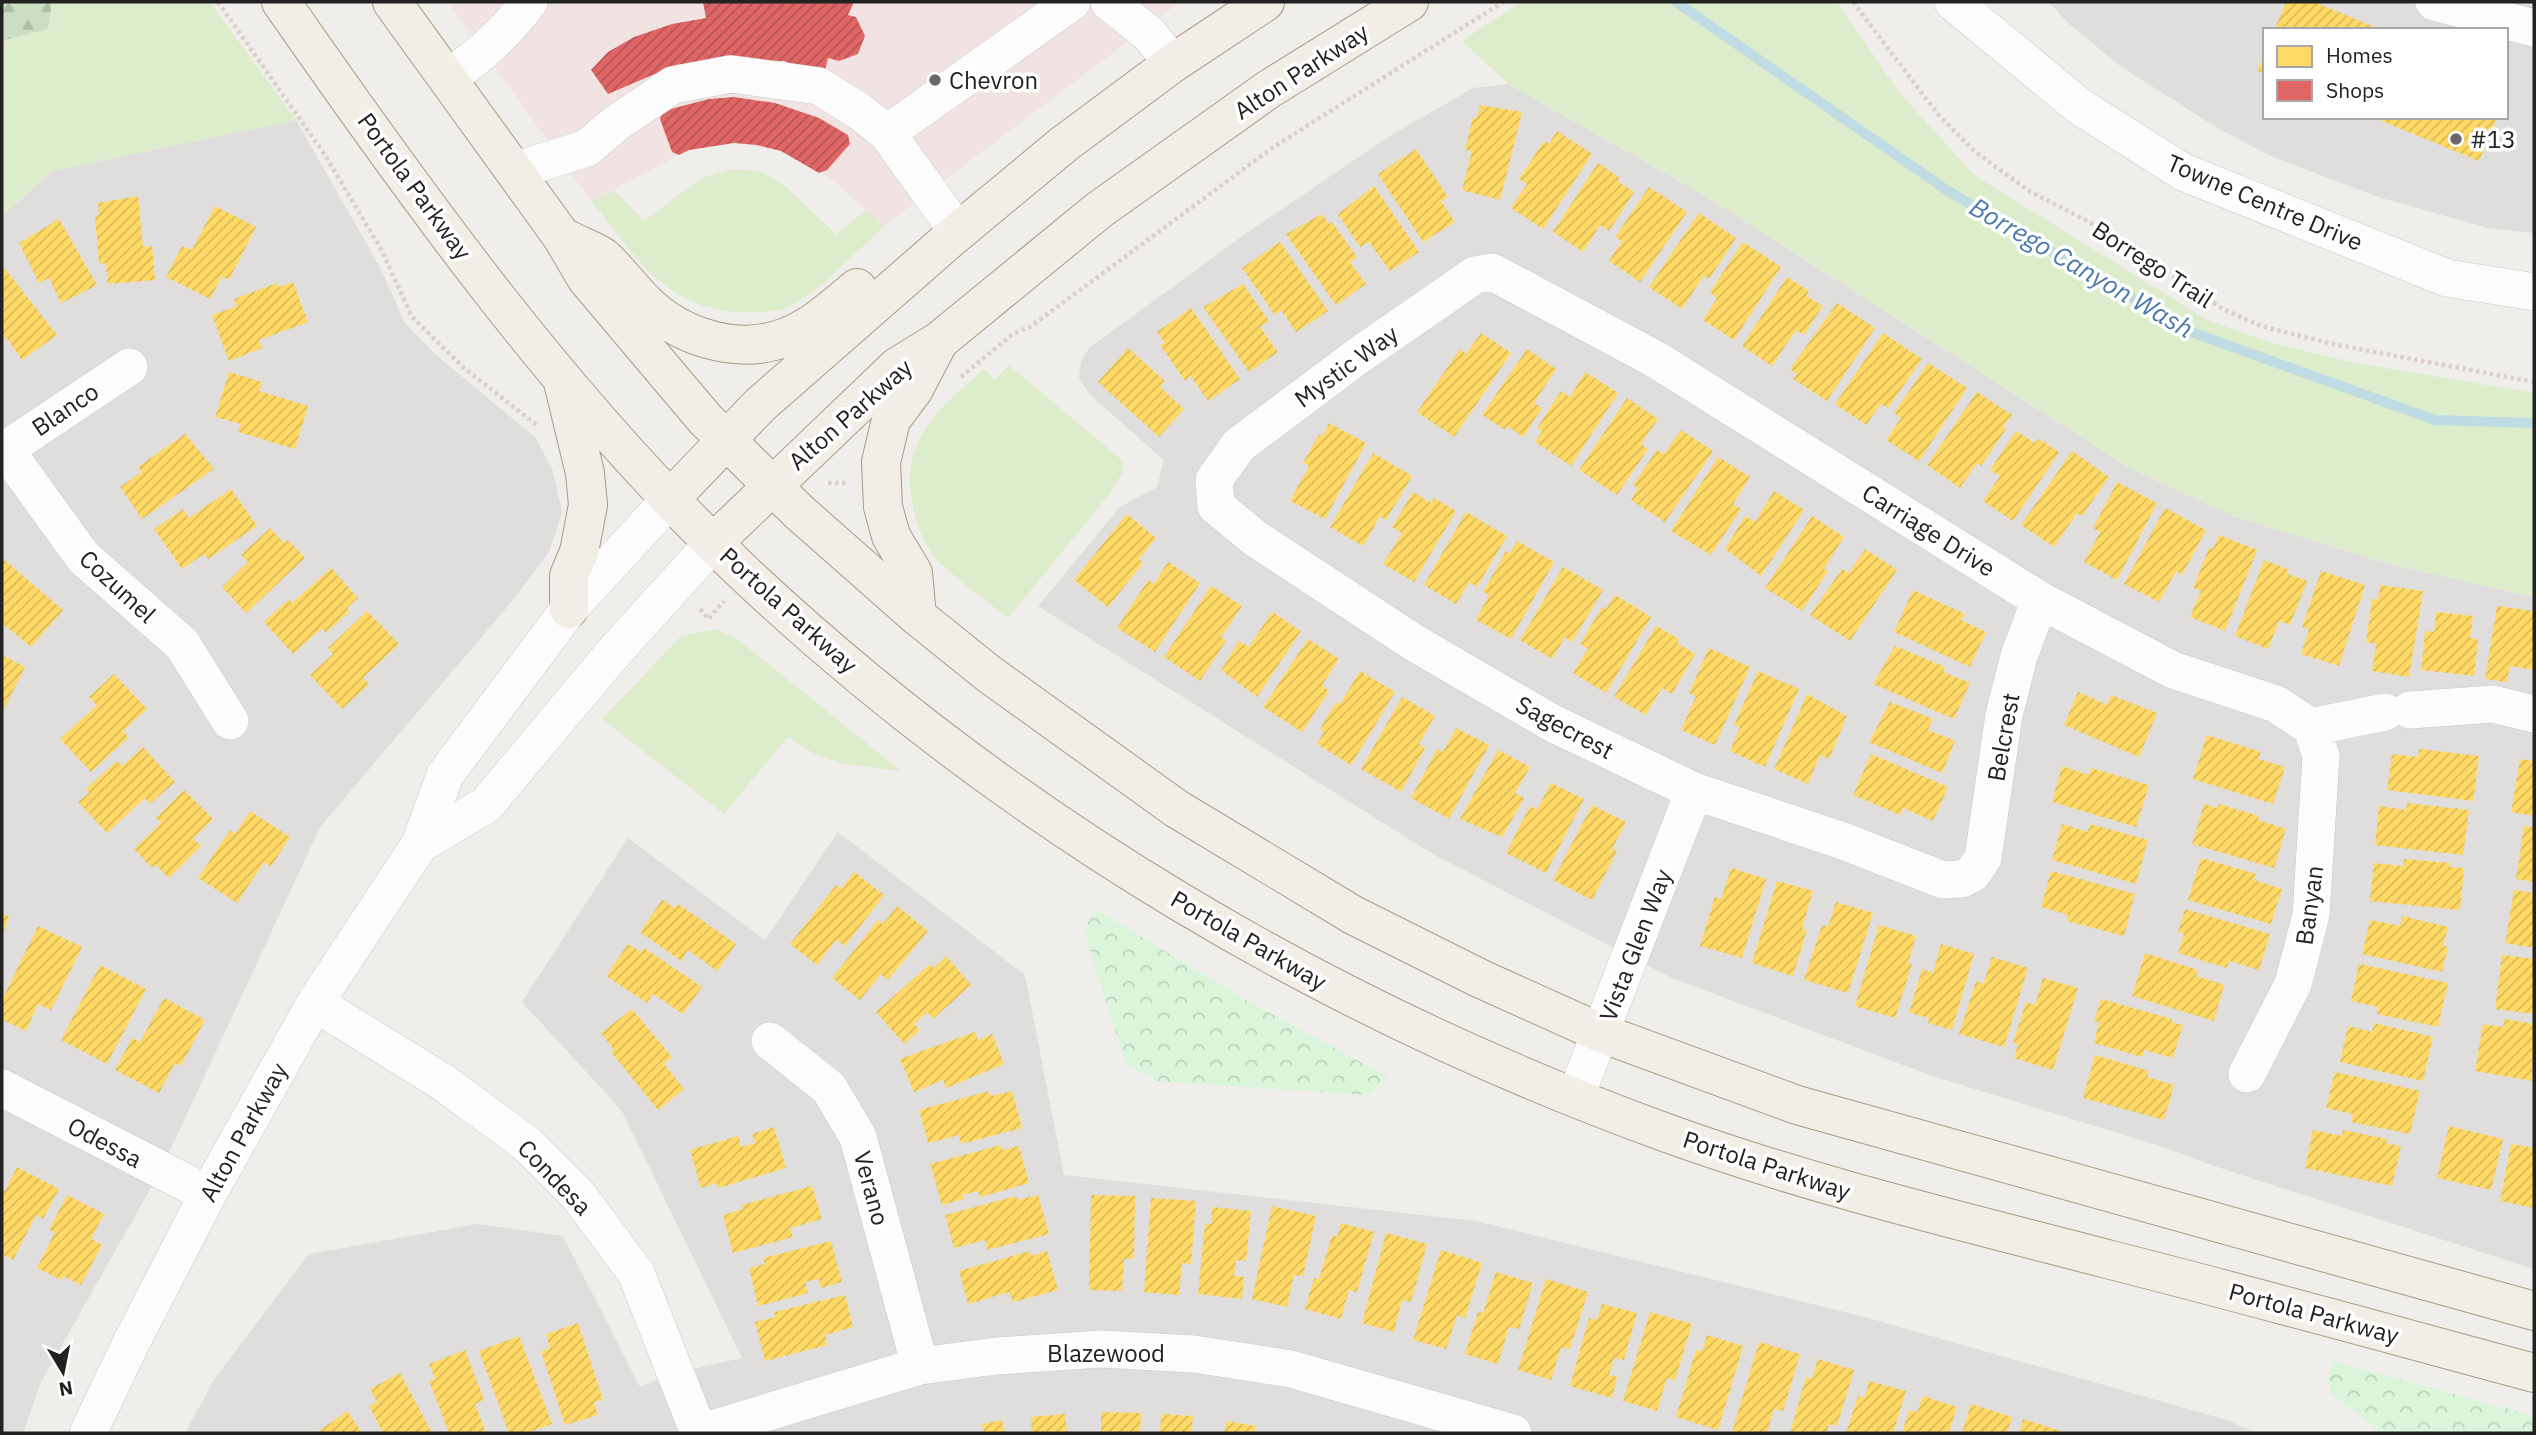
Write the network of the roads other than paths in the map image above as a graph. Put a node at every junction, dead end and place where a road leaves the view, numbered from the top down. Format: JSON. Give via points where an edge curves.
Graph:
{"nodes":[{"id":1,"x":281,"y":2,"type":"edge"},
{"id":2,"x":392,"y":2,"type":"edge"},
{"id":3,"x":528,"y":2,"type":"edge"},
{"id":4,"x":1072,"y":2,"type":"edge"},
{"id":5,"x":1109,"y":2,"type":"edge"},
{"id":6,"x":1265,"y":2,"type":"edge"},
{"id":7,"x":1409,"y":2,"type":"edge"},
{"id":8,"x":2434,"y":2,"type":"edge"},
{"id":9,"x":1954,"y":4,"type":"edge"},
{"id":10,"x":2534,"y":28,"type":"edge"},
{"id":11,"x":1173,"y":64,"type":"junction"},
{"id":12,"x":447,"y":78,"type":"junction"},
{"id":13,"x":887,"y":133,"type":"junction"},
{"id":14,"x":514,"y":171,"type":"junction"},
{"id":15,"x":956,"y":234,"type":"junction"},
{"id":16,"x":562,"y":237,"type":"junction"},
{"id":17,"x":1492,"y":272,"type":"joint"},
{"id":18,"x":2534,"y":292,"type":"edge"},
{"id":19,"x":939,"y":341,"type":"junction"},
{"id":20,"x":129,"y":367,"type":"dead end"},
{"id":21,"x":561,"y":377,"type":"junction"},
{"id":22,"x":724,"y":440,"type":"junction"},
{"id":23,"x":3,"y":451,"type":"edge"},
{"id":24,"x":1214,"y":480,"type":"joint"},
{"id":25,"x":770,"y":485,"type":"junction"},
{"id":26,"x":671,"y":498,"type":"junction"},
{"id":27,"x":714,"y":542,"type":"junction"},
{"id":28,"x":2040,"y":600,"type":"junction"},
{"id":29,"x":569,"y":609,"type":"junction"},
{"id":30,"x":917,"y":616,"type":"junction"},
{"id":31,"x":2534,"y":714,"type":"edge"},
{"id":32,"x":230,"y":722,"type":"dead end"},
{"id":33,"x":2311,"y":727,"type":"junction"},
{"id":34,"x":1694,"y":791,"type":"junction"},
{"id":35,"x":420,"y":844,"type":"junction"},
{"id":36,"x":1972,"y":874,"type":"joint"},
{"id":37,"x":314,"y":1003,"type":"junction"},
{"id":38,"x":1601,"y":1033,"type":"junction"},
{"id":39,"x":770,"y":1041,"type":"dead end"},
{"id":40,"x":2247,"y":1073,"type":"dead end"},
{"id":41,"x":2,"y":1088,"type":"edge"},
{"id":42,"x":1575,"y":1098,"type":"junction"},
{"id":43,"x":208,"y":1194,"type":"junction"},
{"id":44,"x":2534,"y":1311,"type":"edge"},
{"id":45,"x":920,"y":1366,"type":"junction"},
{"id":46,"x":2534,"y":1373,"type":"edge"},
{"id":47,"x":89,"y":1433,"type":"edge"},
{"id":48,"x":699,"y":1433,"type":"edge"},
{"id":49,"x":1513,"y":1433,"type":"edge"}],
"edges":[{"from":1,"to":21,"type":"main road","name":"Portola Parkway"},
{"from":2,"to":12,"type":"main road"},
{"from":3,"to":12,"type":"street","via":[[506,32]]},
{"from":4,"to":13,"type":"street"},
{"from":5,"to":11,"type":"street","via":[[1148,33]]},
{"from":6,"to":11,"type":"main road","name":"Alton Parkway"},
{"from":7,"to":19,"type":"main road","name":"Alton Parkway","via":[[1269,89],[1099,211]]},
{"from":8,"to":10,"type":"street"},
{"from":9,"to":18,"type":"street","name":"Towne Centre Drive","via":[[2079,106],[2183,173],[2447,278]]},
{"from":11,"to":15,"type":"main road","name":"Alton Parkway","via":[[1065,144]]},
{"from":12,"to":14,"type":"main road"},
{"from":13,"to":14,"type":"street","via":[[819,86],[732,74],[673,85],[587,148]]},
{"from":13,"to":15,"type":"street"},
{"from":14,"to":16,"type":"main road"},
{"from":15,"to":16,"type":"main road","via":[[912,242],[821,318],[786,337],[746,344],[714,341],[674,325],[601,256]]},
{"from":15,"to":22,"type":"main road","name":"Alton Parkway"},
{"from":16,"to":22,"type":"main road","via":[[586,278]]},
{"from":17,"to":24,"type":"street","name":"Mystic Way","via":[[1475,275],[1357,356],[1239,445]]},
{"from":17,"to":28,"type":"street","name":"Carriage Drive","via":[[1655,359]]},
{"from":19,"to":25,"type":"main road","name":"Alton Parkway","via":[[897,367]]},
{"from":19,"to":30,"type":"main road","via":[[914,389],[891,420],[881,461],[883,507],[891,536],[913,573]]},
{"from":20,"to":23,"type":"street","name":"Blanco"},
{"from":21,"to":26,"type":"main road","name":"Portola Parkway"},
{"from":21,"to":29,"type":"main road","via":[[589,505],[569,576]]},
{"from":22,"to":25,"type":"main road"},
{"from":22,"to":26,"type":"main road","name":"Alton Parkway"},
{"from":23,"to":32,"type":"street","name":"Cozumel","via":[[83,557],[182,644]]},
{"from":24,"to":34,"type":"street","name":"Sagecrest","via":[[1216,506],[1256,539],[1413,642],[1552,723]]},
{"from":25,"to":27,"type":"main road","name":"Alton Parkway"},
{"from":25,"to":30,"type":"main road"},
{"from":26,"to":27,"type":"main road","name":"Portola Parkway"},
{"from":26,"to":29,"type":"street","name":"Alton Parkway"},
{"from":27,"to":35,"type":"street","name":"Alton Parkway","via":[[486,805]]},
{"from":27,"to":42,"type":"main road","name":"Portola Parkway","via":[[746,575],[929,732],[1106,855],[1305,973],[1391,1017]]},
{"from":28,"to":33,"type":"street","name":"Carriage Drive","via":[[2173,670],[2276,704]]},
{"from":28,"to":36,"type":"street","name":"Belcrest","via":[[2004,715],[1983,858]]},
{"from":29,"to":35,"type":"street","name":"Alton Parkway","via":[[445,775]]},
{"from":30,"to":38,"type":"main road","via":[[1119,770],[1237,846],[1365,920]]},
{"from":31,"to":33,"type":"street","via":[[2493,705],[2398,711]]},
{"from":33,"to":40,"type":"street","name":"Banyan","via":[[2321,756],[2311,915],[2293,984]]},
{"from":34,"to":36,"type":"street","name":"Sagecrest","via":[[1943,880]]},
{"from":34,"to":38,"type":"street","name":"Vista Glen Way"},
{"from":35,"to":37,"type":"street","name":"Alton Parkway"},
{"from":37,"to":43,"type":"street","name":"Alton Parkway"},
{"from":37,"to":48,"type":"street","name":"Condesa","via":[[444,1083],[527,1144],[579,1195],[636,1273]]},
{"from":38,"to":42,"type":"street","name":"Vista Glen Way"},
{"from":38,"to":44,"type":"main road","via":[[1797,1105]]},
{"from":39,"to":45,"type":"street","name":"Verano","via":[[829,1088],[858,1137]]},
{"from":41,"to":43,"type":"street","name":"Odessa"},
{"from":42,"to":46,"type":"main road","name":"Portola Parkway","via":[[1671,1135],[1848,1192]]},
{"from":43,"to":47,"type":"street","name":"Alton Parkway"},
{"from":45,"to":48,"type":"street","name":"Blazewood"},
{"from":45,"to":49,"type":"street","name":"Blazewood","via":[[1101,1349],[1194,1353],[1291,1369]]}]}
